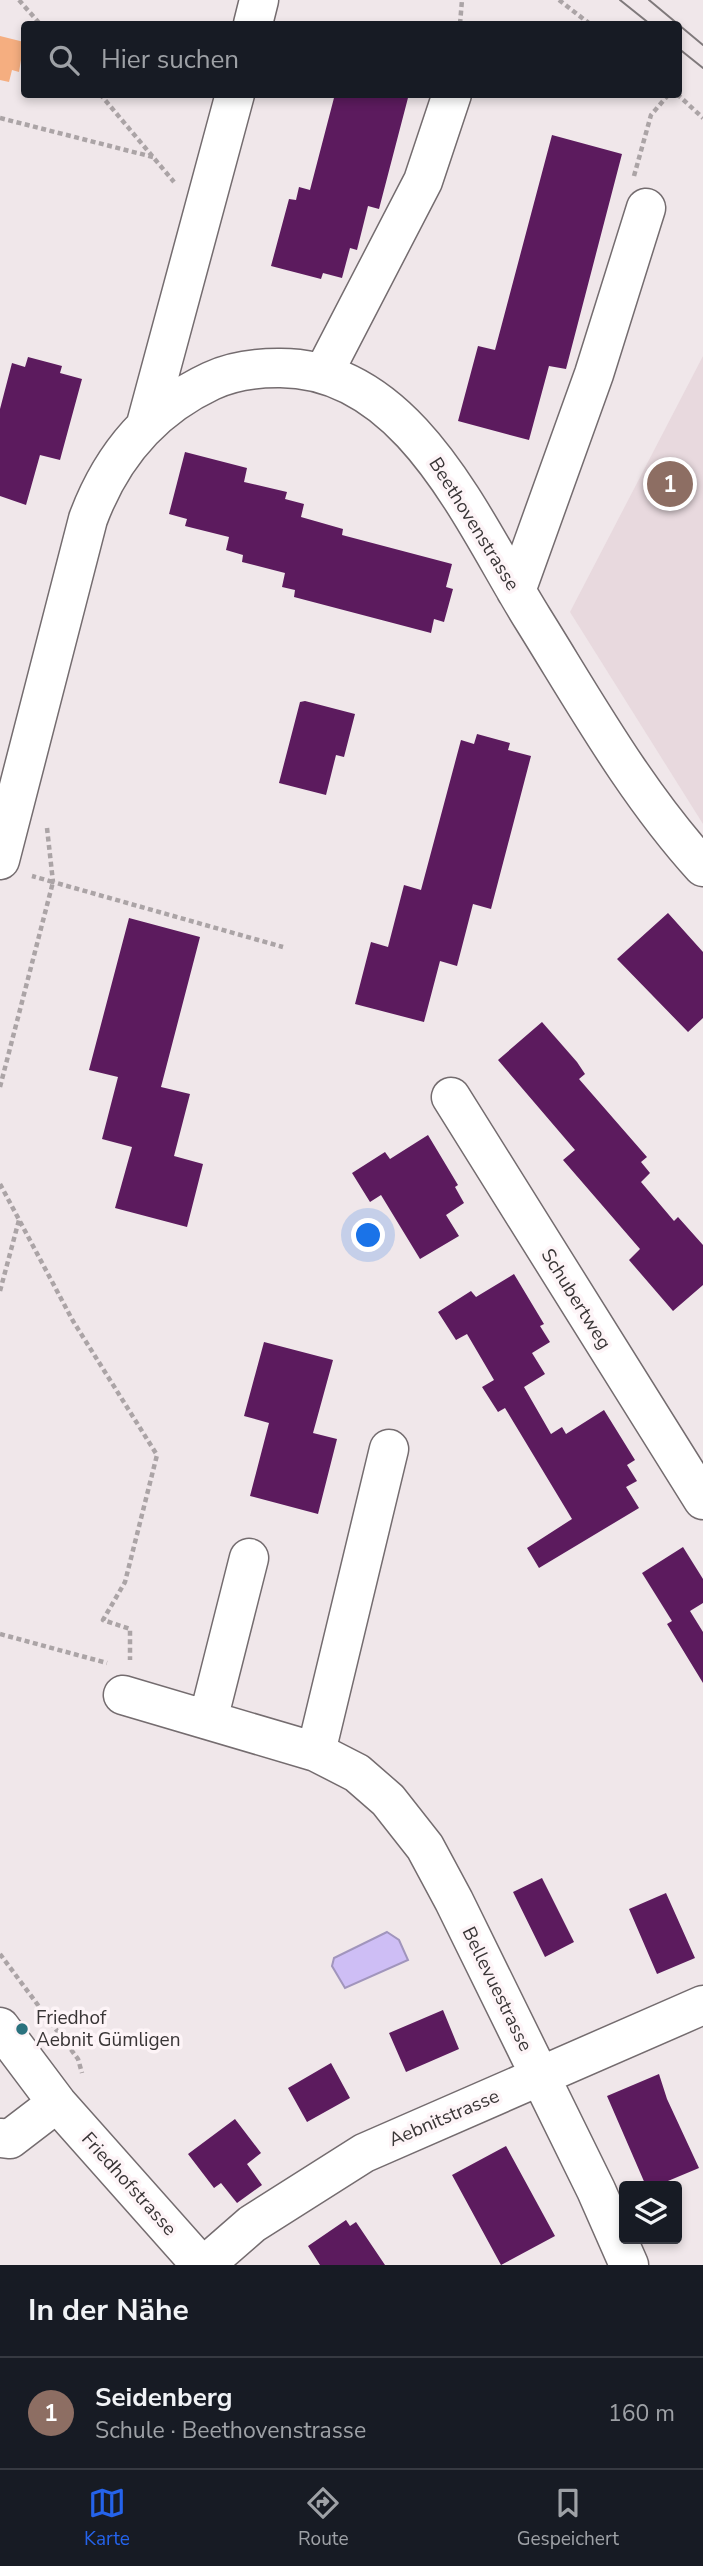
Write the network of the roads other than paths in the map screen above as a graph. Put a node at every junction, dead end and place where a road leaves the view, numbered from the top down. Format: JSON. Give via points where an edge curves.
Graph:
{"nodes":[{"id":1,"x":259,"y":0,"type":"edge"},
{"id":2,"x":254,"y":21,"type":"edge"},
{"id":3,"x":234,"y":98,"type":"edge"},
{"id":4,"x":451,"y":98,"type":"edge"},
{"id":5,"x":639,"y":194,"type":"road end"},
{"id":6,"x":323,"y":374,"type":"junction"},
{"id":7,"x":146,"y":424,"type":"junction"},
{"id":8,"x":516,"y":591,"type":"junction"},
{"id":9,"x":13,"y":867,"type":"edge"},
{"id":10,"x":703,"y":867,"type":"edge"},
{"id":11,"x":451,"y":1097,"type":"dead end"},
{"id":12,"x":389,"y":1449,"type":"dead end"},
{"id":13,"x":703,"y":1500,"type":"edge"},
{"id":14,"x":249,"y":1558,"type":"dead end"},
{"id":15,"x":127,"y":1682,"type":"road end"},
{"id":16,"x":208,"y":1720,"type":"junction"},
{"id":17,"x":316,"y":1752,"type":"junction"},
{"id":18,"x":703,"y":2005,"type":"edge"},
{"id":19,"x":0,"y":2027,"type":"edge"},
{"id":20,"x":540,"y":2075,"type":"junction"},
{"id":21,"x":71,"y":2094,"type":"junction"},
{"id":22,"x":0,"y":2138,"type":"edge"},
{"id":23,"x":203,"y":2265,"type":"edge"},
{"id":24,"x":629,"y":2265,"type":"edge"}],
"edges":[{"from":1,"to":2,"type":"street"},
{"from":3,"to":7,"type":"street"},
{"from":4,"to":6,"type":"street","via":[[423,181]]},
{"from":5,"to":8,"type":"street","via":[[594,374]]},
{"from":6,"to":7,"type":"street","name":"Beethovenstrasse","via":[[260,368],[224,375],[193,390]]},
{"from":6,"to":8,"type":"street","name":"Beethovenstrasse","via":[[363,393],[418,439],[472,515]]},
{"from":7,"to":9,"type":"street","name":"Beethovenstrasse","via":[[115,464],[88,519]]},
{"from":8,"to":10,"type":"street","name":"Beethovenstrasse","via":[[632,777]]},
{"from":11,"to":13,"type":"street","name":"Schubertweg"},
{"from":12,"to":17,"type":"street"},
{"from":14,"to":16,"type":"street"},
{"from":15,"to":16,"type":"street","name":"Bellevuestrasse"},
{"from":16,"to":17,"type":"street","name":"Bellevuestrasse"},
{"from":17,"to":20,"type":"street","name":"Bellevuestrasse","via":[[358,1773],[388,1800],[425,1847]]},
{"from":18,"to":20,"type":"street","name":"Aebnitstrasse"},
{"from":19,"to":21,"type":"street","name":"Friedhofstrasse"},
{"from":20,"to":23,"type":"street","name":"Aebnitstrasse","via":[[364,2152],[252,2224]]},
{"from":20,"to":24,"type":"street","name":"Bellevuestrasse"},
{"from":21,"to":22,"type":"street","via":[[10,2139]]},
{"from":21,"to":23,"type":"street","name":"Friedhofstrasse"}]}
